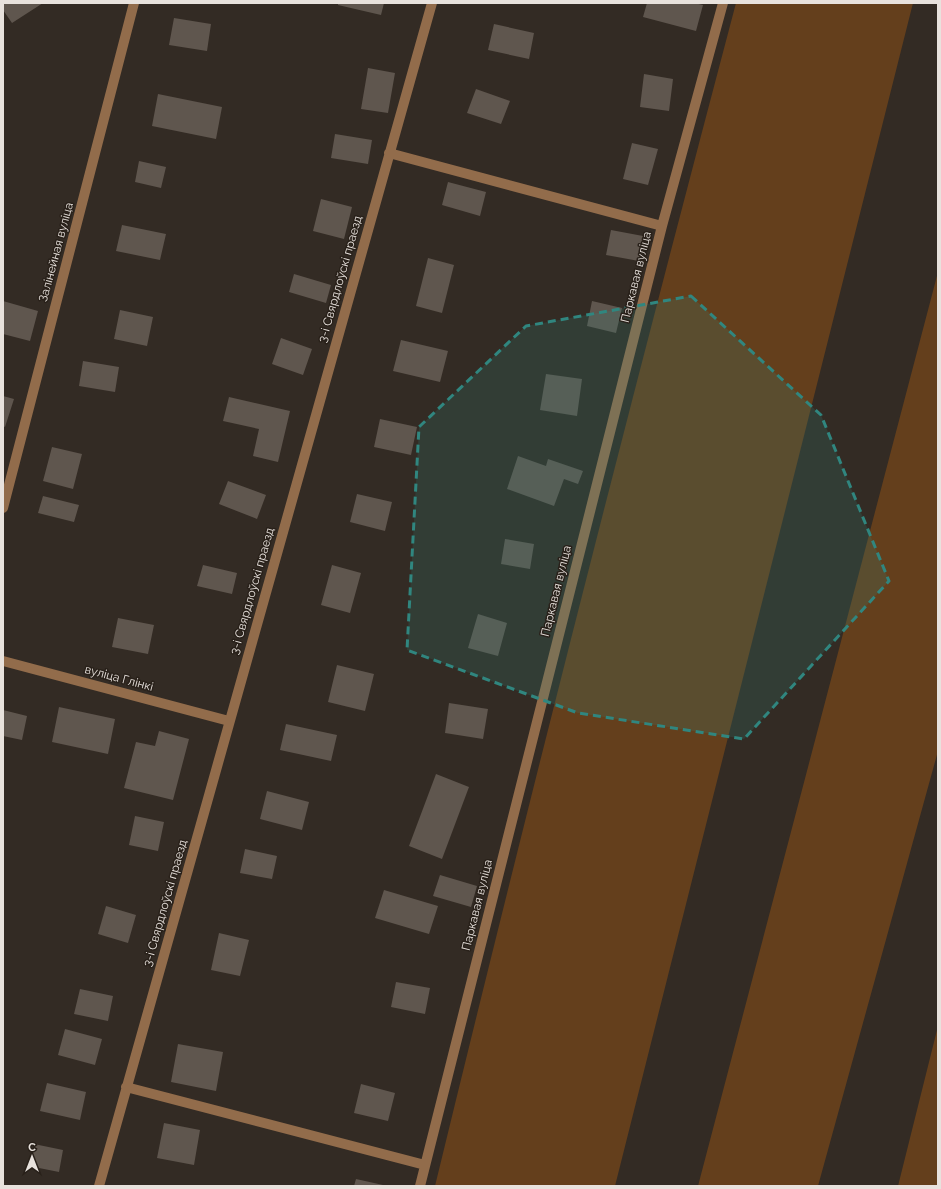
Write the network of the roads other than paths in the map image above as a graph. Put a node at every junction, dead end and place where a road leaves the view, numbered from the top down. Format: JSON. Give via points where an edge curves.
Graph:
{"nodes":[{"id":1,"x":134,"y":3,"type":"edge"},
{"id":2,"x":432,"y":3,"type":"edge"},
{"id":3,"x":723,"y":3,"type":"edge"},
{"id":4,"x":389,"y":152,"type":"junction"},
{"id":5,"x":662,"y":226,"type":"junction"},
{"id":6,"x":3,"y":508,"type":"edge"},
{"id":7,"x":3,"y":661,"type":"edge"},
{"id":8,"x":229,"y":721,"type":"junction"},
{"id":9,"x":126,"y":1087,"type":"junction"},
{"id":10,"x":425,"y":1165,"type":"junction"},
{"id":11,"x":99,"y":1186,"type":"edge"},
{"id":12,"x":420,"y":1186,"type":"edge"}],
"edges":[{"from":1,"to":6,"type":"street","name":"Залінейная вуліца"},
{"from":2,"to":4,"type":"street","name":"3-і Свярдлоўскі праезд"},
{"from":3,"to":5,"type":"street","name":"Паркавая вуліца"},
{"from":4,"to":5,"type":"street"},
{"from":4,"to":8,"type":"street","name":"3-і Свярдлоўскі праезд"},
{"from":5,"to":10,"type":"street","name":"Паркавая вуліца"},
{"from":7,"to":8,"type":"street","name":"вуліца Глінкі"},
{"from":8,"to":9,"type":"street","name":"3-і Свярдлоўскі праезд"},
{"from":9,"to":10,"type":"street"},
{"from":9,"to":11,"type":"street","name":"3-і Свярдлоўскі праезд"},
{"from":10,"to":12,"type":"street","name":"Паркавая вуліца"}]}
